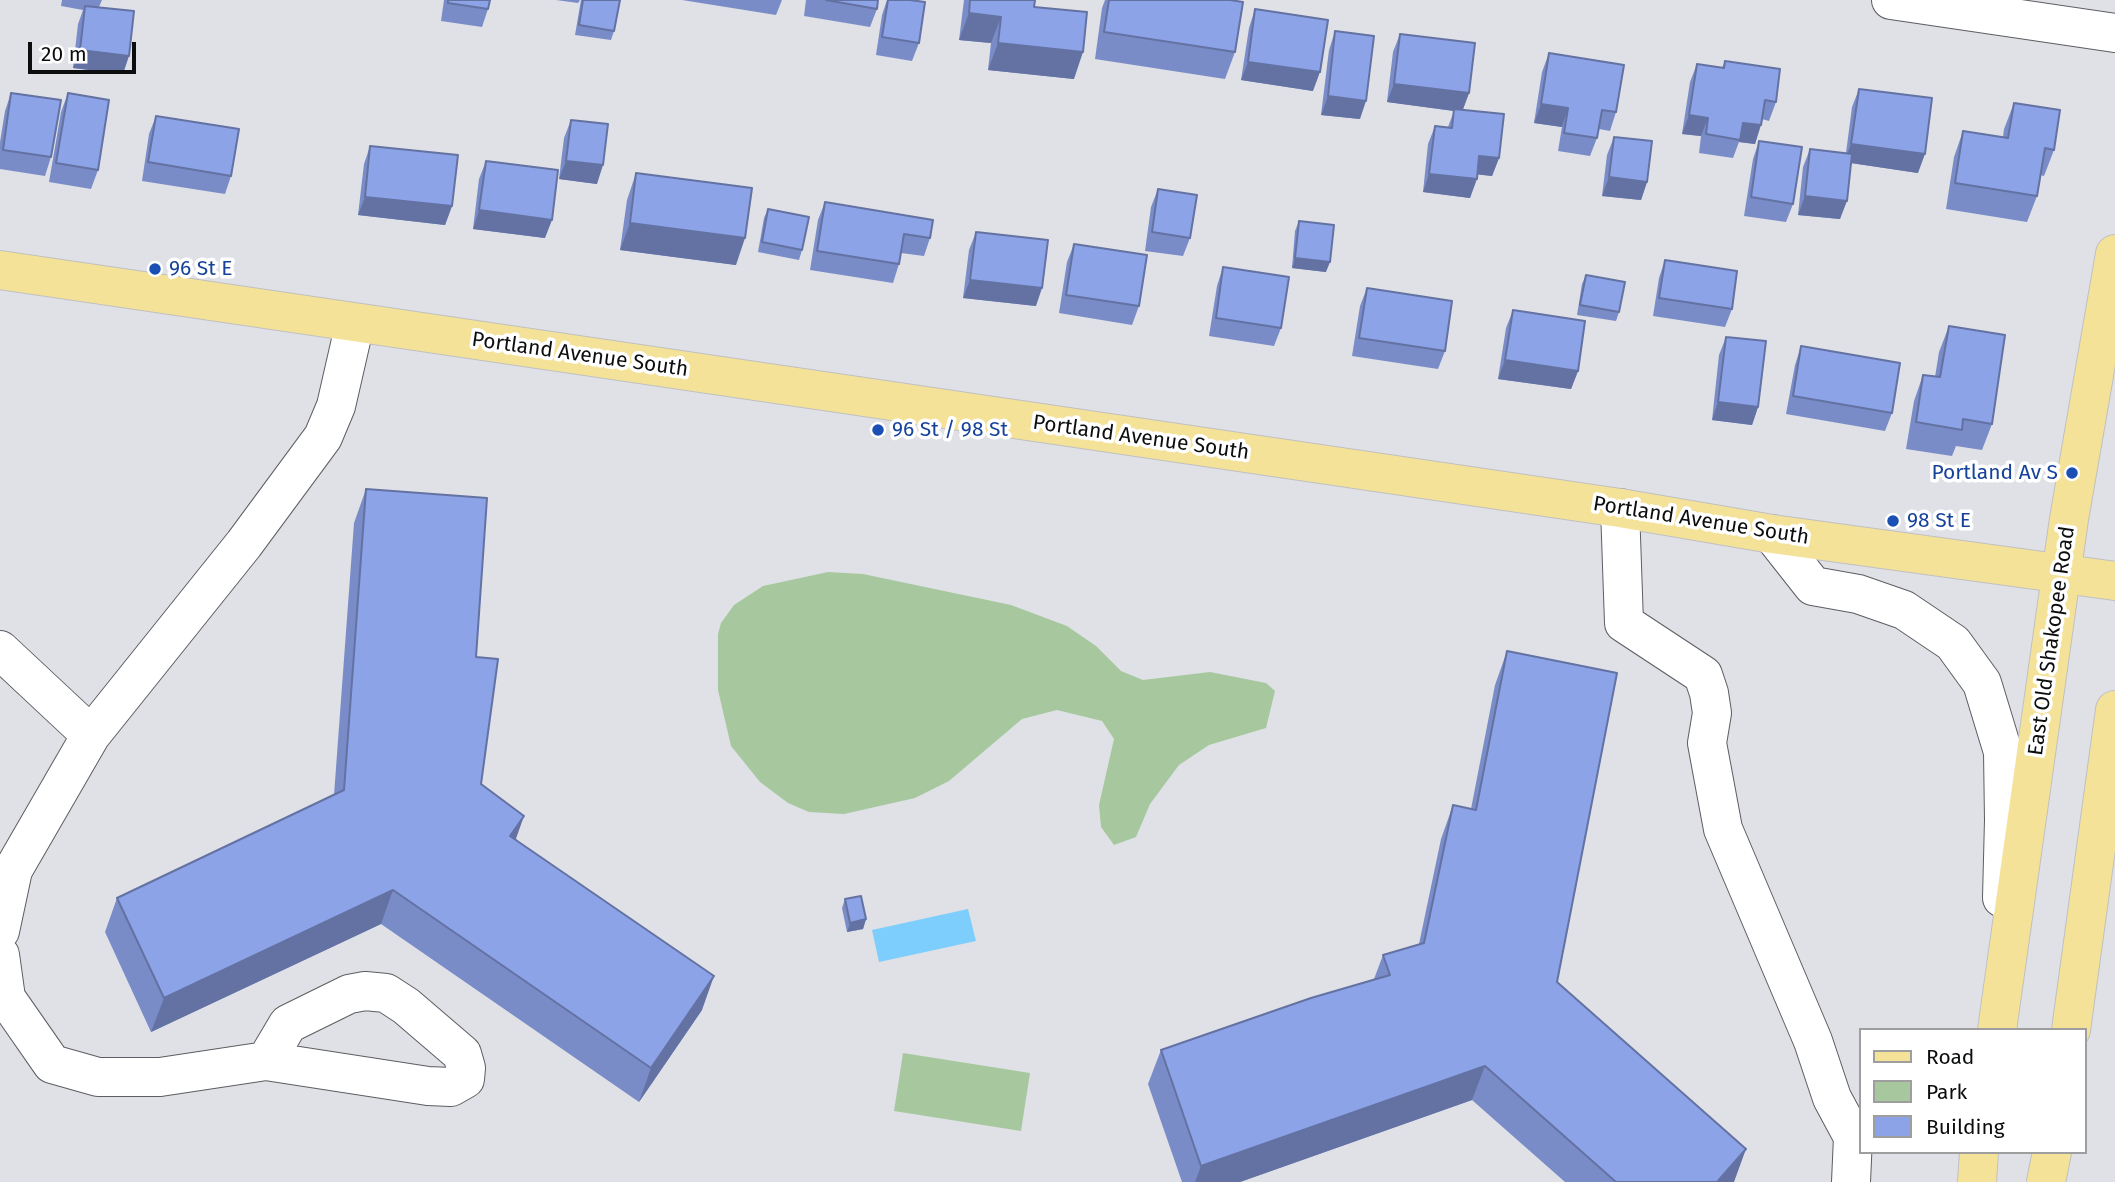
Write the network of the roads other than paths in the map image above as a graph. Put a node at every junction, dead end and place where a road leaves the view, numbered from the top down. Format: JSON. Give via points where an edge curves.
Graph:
{"nodes":[{"id":1,"x":1891,"y":0,"type":"edge"},
{"id":2,"x":2115,"y":33,"type":"edge"},
{"id":3,"x":2115,"y":254,"type":"edge"},
{"id":4,"x":0,"y":270,"type":"edge"},
{"id":5,"x":355,"y":323,"type":"junction"},
{"id":6,"x":1620,"y":508,"type":"junction"},
{"id":7,"x":1772,"y":534,"type":"junction"},
{"id":8,"x":2062,"y":573,"type":"junction"},
{"id":9,"x":2115,"y":580,"type":"edge"},
{"id":10,"x":0,"y":650,"type":"edge"},
{"id":11,"x":2115,"y":710,"type":"edge"},
{"id":12,"x":91,"y":735,"type":"junction"},
{"id":13,"x":0,"y":931,"type":"edge"},
{"id":14,"x":0,"y":955,"type":"edge"},
{"id":15,"x":1997,"y":1028,"type":"edge"},
{"id":16,"x":2071,"y":1028,"type":"edge"},
{"id":17,"x":266,"y":1061,"type":"dead end"},
{"id":18,"x":1857,"y":1137,"type":"edge"},
{"id":19,"x":1979,"y":1154,"type":"edge"},
{"id":20,"x":2052,"y":1154,"type":"edge"},
{"id":21,"x":1851,"y":1182,"type":"edge"},
{"id":22,"x":1977,"y":1182,"type":"edge"},
{"id":23,"x":2046,"y":1182,"type":"edge"}],
"edges":[{"from":1,"to":2,"type":"street"},
{"from":3,"to":8,"type":"main road","name":"East Old Shakopee Road"},
{"from":4,"to":5,"type":"main road","name":"Portland Avenue South"},
{"from":5,"to":6,"type":"main road","name":"Portland Avenue South"},
{"from":5,"to":12,"type":"street","via":[[336,406],[323,437]]},
{"from":6,"to":7,"type":"main road","name":"Portland Avenue South"},
{"from":6,"to":18,"type":"street","via":[[1624,624],[1703,675],[1712,713],[1707,743],[1723,829],[1813,1041],[1832,1098]]},
{"from":7,"to":8,"type":"main road","name":"Portland Avenue South"},
{"from":7,"to":15,"type":"street","via":[[1813,586],[1858,594],[1904,610],[1953,643],[1982,683],[2003,752]]},
{"from":8,"to":9,"type":"main road","name":"Portland Avenue South"},
{"from":8,"to":15,"type":"main road","name":"East Old Shakopee Road"},
{"from":10,"to":12,"type":"street"},
{"from":11,"to":16,"type":"main road"},
{"from":12,"to":13,"type":"street","via":[[13,870]]},
{"from":14,"to":17,"type":"street","via":[[6,998],[52,1064],[97,1077],[160,1077]]},
{"from":18,"to":21,"type":"street"},
{"from":19,"to":22,"type":"main road"},
{"from":20,"to":23,"type":"main road"}]}
